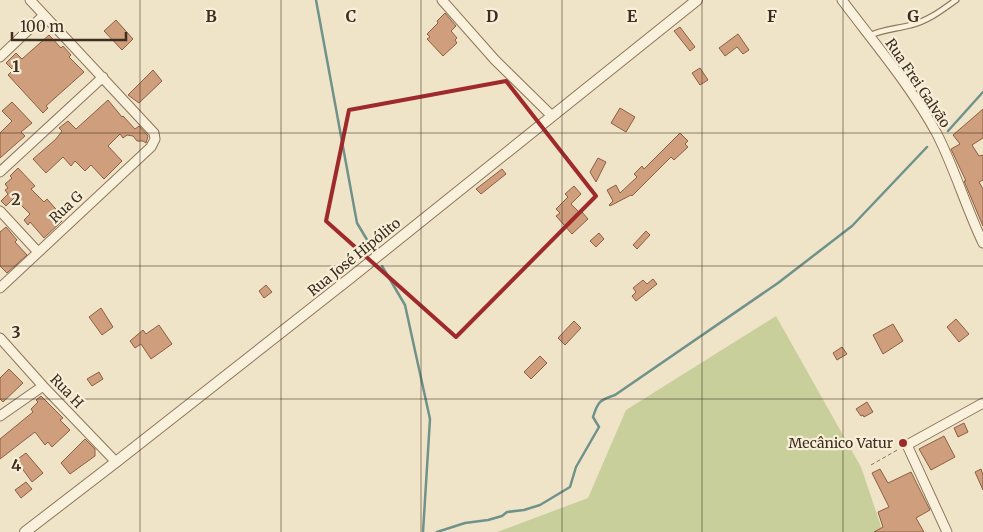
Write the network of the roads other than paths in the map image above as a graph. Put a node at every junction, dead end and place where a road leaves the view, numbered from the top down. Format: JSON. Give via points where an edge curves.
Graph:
{"nodes":[{"id":1,"x":30,"y":0,"type":"edge"},
{"id":2,"x":442,"y":0,"type":"edge"},
{"id":3,"x":697,"y":0,"type":"edge"},
{"id":4,"x":842,"y":0,"type":"edge"},
{"id":5,"x":956,"y":0,"type":"edge"},
{"id":6,"x":44,"y":15,"type":"junction"},
{"id":7,"x":869,"y":36,"type":"junction"},
{"id":8,"x":0,"y":57,"type":"edge"},
{"id":9,"x":103,"y":77,"type":"junction"},
{"id":10,"x":552,"y":116,"type":"junction"},
{"id":11,"x":0,"y":172,"type":"edge"},
{"id":12,"x":0,"y":211,"type":"edge"},
{"id":13,"x":982,"y":239,"type":"edge"},
{"id":14,"x":38,"y":252,"type":"junction"},
{"id":15,"x":0,"y":288,"type":"edge"},
{"id":16,"x":0,"y":338,"type":"edge"},
{"id":17,"x":43,"y":386,"type":"junction"},
{"id":18,"x":983,"y":403,"type":"edge"},
{"id":19,"x":0,"y":416,"type":"edge"},
{"id":20,"x":116,"y":462,"type":"junction"},
{"id":21,"x":25,"y":532,"type":"edge"},
{"id":22,"x":947,"y":532,"type":"edge"}],
"edges":[{"from":1,"to":6,"type":"street"},
{"from":2,"to":10,"type":"street","via":[[495,60]]},
{"from":3,"to":10,"type":"street","name":"Rua José Hipólito"},
{"from":4,"to":7,"type":"street","name":"Rua Frei Galvão"},
{"from":5,"to":7,"type":"lane","via":[[926,20]]},
{"from":6,"to":8,"type":"street"},
{"from":6,"to":9,"type":"street"},
{"from":7,"to":13,"type":"street","name":"Rua Frei Galvão","via":[[918,102],[937,136]]},
{"from":9,"to":11,"type":"street"},
{"from":9,"to":14,"type":"street","name":"Rua G","via":[[154,133],[155,139]]},
{"from":10,"to":20,"type":"street","name":"Rua José Hipólito"},
{"from":12,"to":14,"type":"street"},
{"from":14,"to":15,"type":"street","name":"Rua G"},
{"from":16,"to":17,"type":"street","name":"Rua H"},
{"from":17,"to":19,"type":"street"},
{"from":17,"to":20,"type":"street","name":"Rua H"},
{"from":18,"to":22,"type":"street","via":[[907,445]]},
{"from":20,"to":21,"type":"street","name":"Rua José Hipólito"}]}
